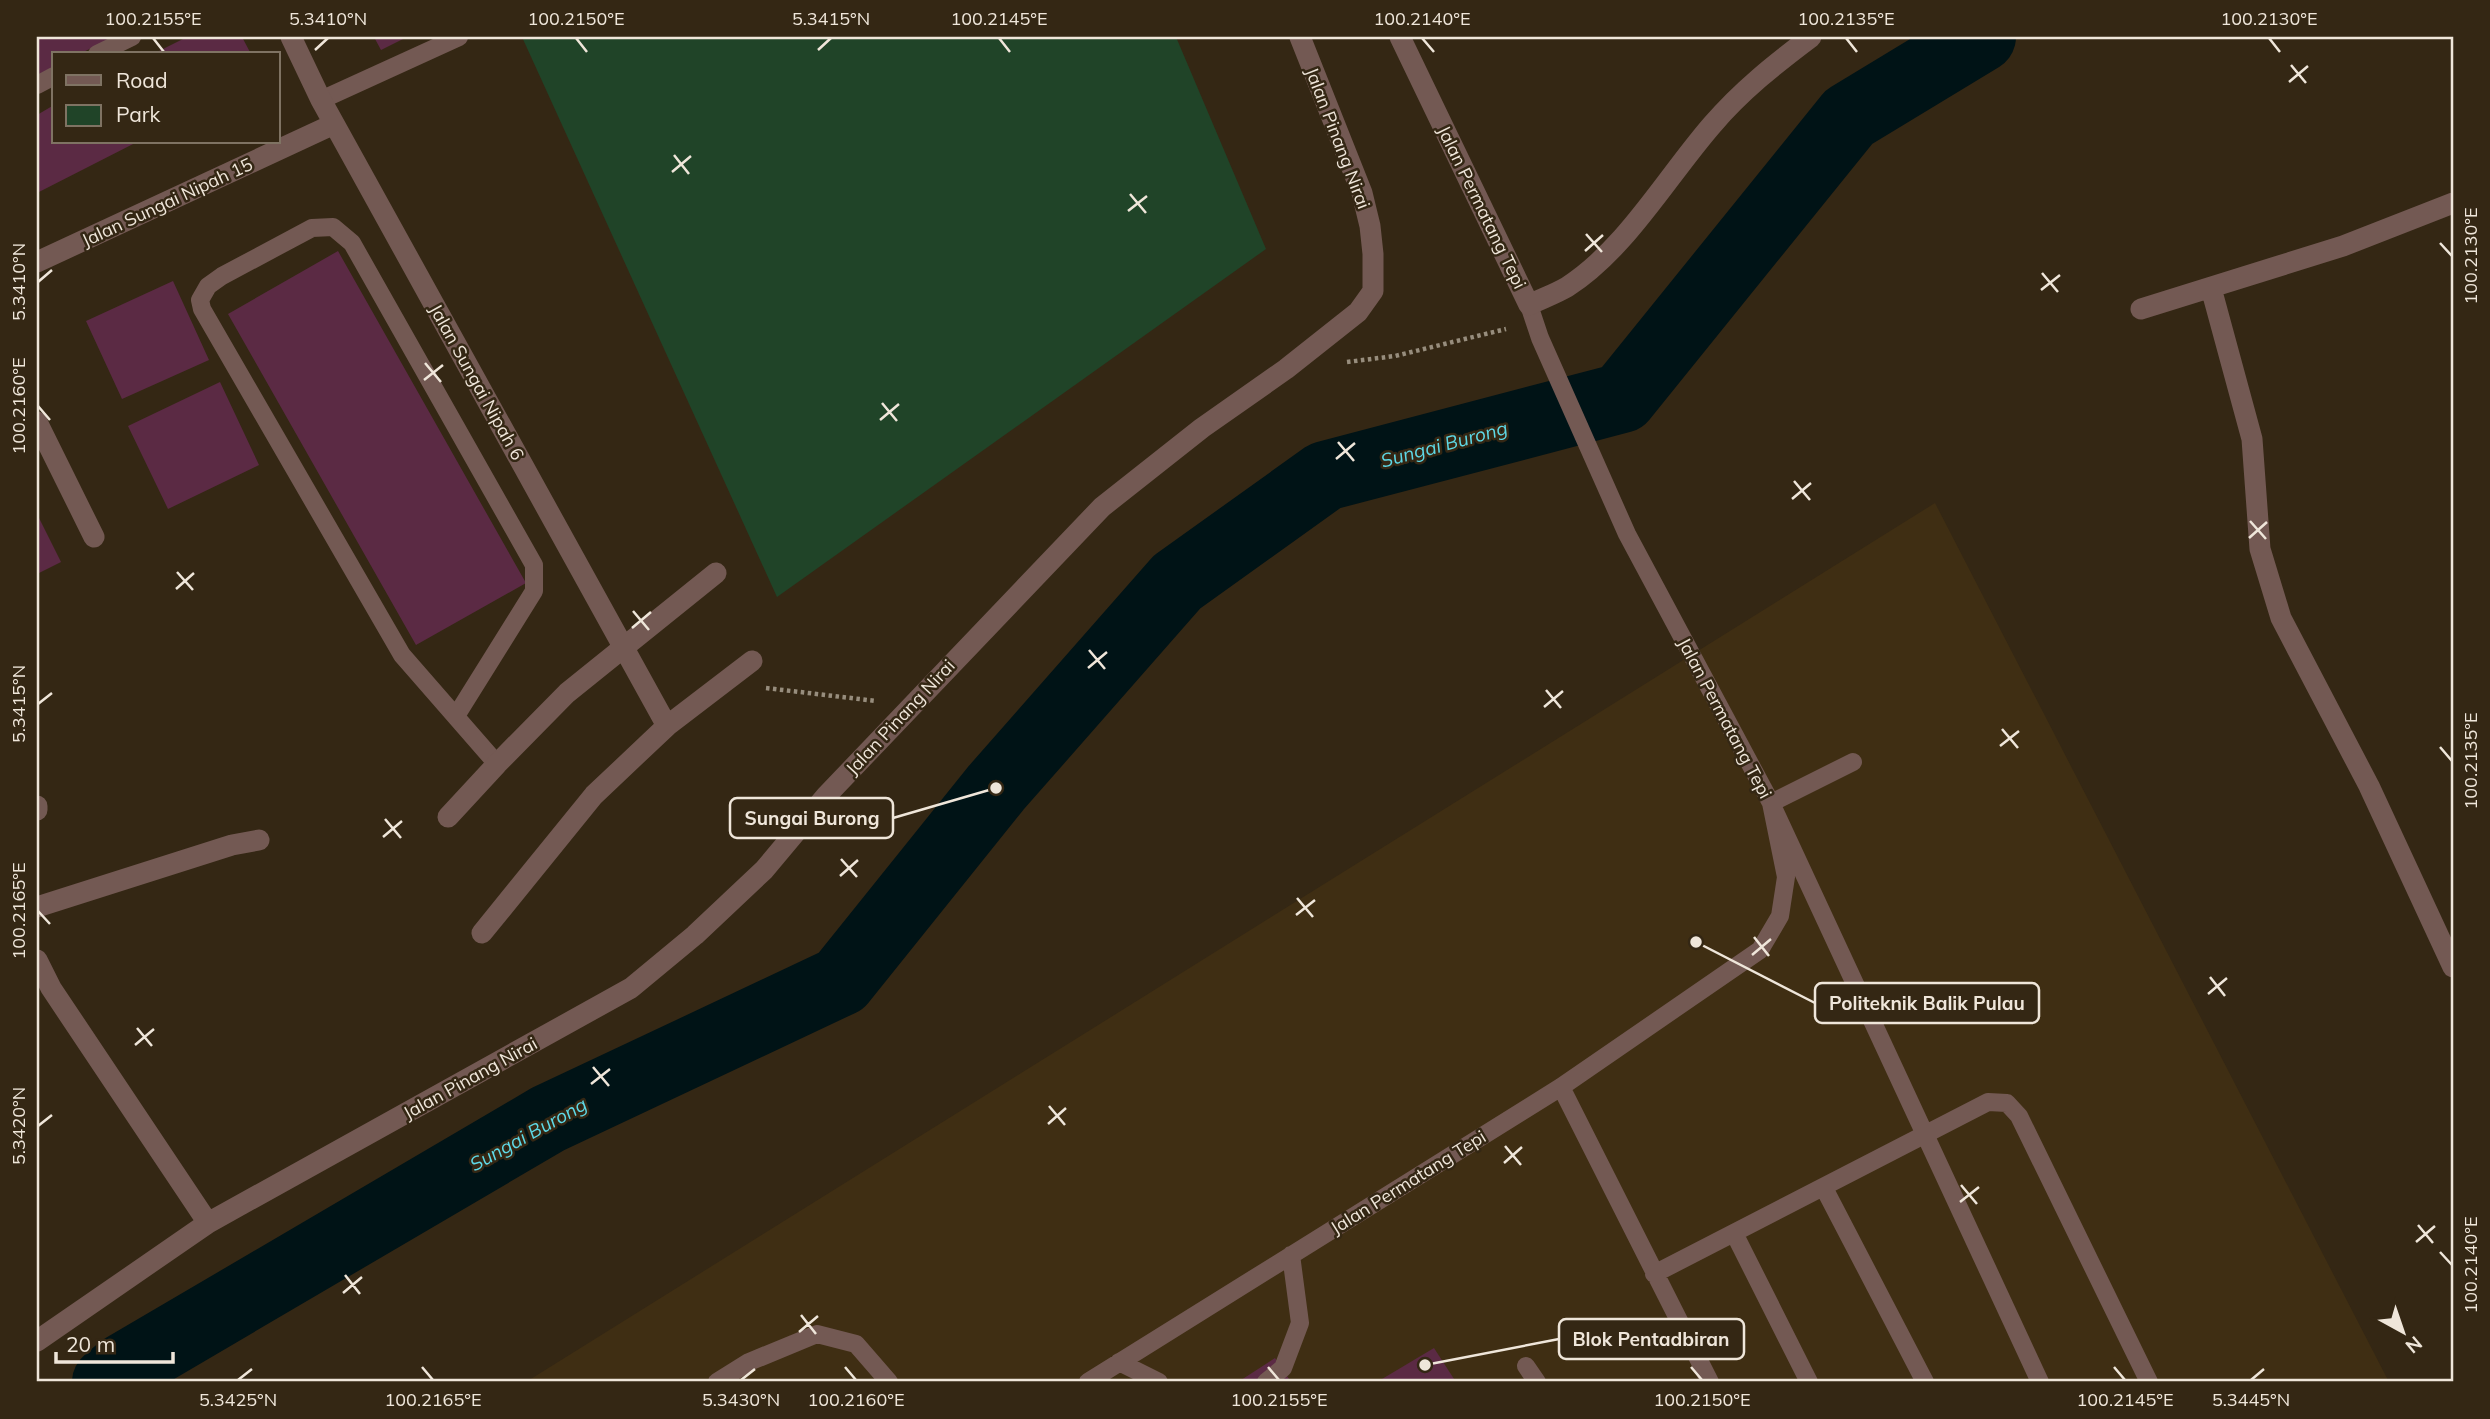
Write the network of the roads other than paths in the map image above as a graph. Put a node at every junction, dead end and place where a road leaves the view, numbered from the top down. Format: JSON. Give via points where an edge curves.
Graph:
{"nodes":[{"id":1,"x":132,"y":37,"type":"edge"},
{"id":2,"x":290,"y":37,"type":"edge"},
{"id":3,"x":459,"y":37,"type":"edge"},
{"id":4,"x":1300,"y":37,"type":"edge"},
{"id":5,"x":1400,"y":37,"type":"edge"},
{"id":6,"x":1811,"y":37,"type":"edge"},
{"id":7,"x":101,"y":52,"type":"edge"},
{"id":8,"x":321,"y":100,"type":"junction"},
{"id":9,"x":334,"y":124,"type":"junction"},
{"id":10,"x":2453,"y":203,"type":"edge"},
{"id":11,"x":37,"y":262,"type":"edge"},
{"id":12,"x":2211,"y":288,"type":"junction"},
{"id":13,"x":2141,"y":309,"type":"dead end"},
{"id":14,"x":1534,"y":322,"type":"junction"},
{"id":15,"x":37,"y":422,"type":"edge"},
{"id":16,"x":94,"y":537,"type":"dead end"},
{"id":17,"x":716,"y":573,"type":"dead end"},
{"id":18,"x":624,"y":649,"type":"junction"},
{"id":19,"x":752,"y":661,"type":"dead end"},
{"id":20,"x":456,"y":716,"type":"junction"},
{"id":21,"x":667,"y":726,"type":"junction"},
{"id":22,"x":1853,"y":762,"type":"dead end"},
{"id":23,"x":496,"y":764,"type":"junction"},
{"id":24,"x":1771,"y":803,"type":"junction"},
{"id":25,"x":448,"y":817,"type":"dead end"},
{"id":26,"x":258,"y":840,"type":"dead end"},
{"id":27,"x":37,"y":907,"type":"edge"},
{"id":28,"x":482,"y":933,"type":"dead end"},
{"id":29,"x":37,"y":960,"type":"edge"},
{"id":30,"x":2453,"y":967,"type":"edge"},
{"id":31,"x":1560,"y":1087,"type":"junction"},
{"id":32,"x":1926,"y":1133,"type":"junction"},
{"id":33,"x":1824,"y":1188,"type":"junction"},
{"id":34,"x":208,"y":1223,"type":"junction"},
{"id":35,"x":1734,"y":1233,"type":"junction"},
{"id":36,"x":1291,"y":1255,"type":"junction"},
{"id":37,"x":1654,"y":1274,"type":"junction"},
{"id":38,"x":37,"y":1341,"type":"edge"},
{"id":39,"x":1119,"y":1362,"type":"junction"},
{"id":40,"x":1526,"y":1366,"type":"dead end"},
{"id":41,"x":717,"y":1382,"type":"edge"},
{"id":42,"x":889,"y":1382,"type":"edge"},
{"id":43,"x":1088,"y":1382,"type":"edge"},
{"id":44,"x":1159,"y":1382,"type":"edge"},
{"id":45,"x":1266,"y":1382,"type":"edge"},
{"id":46,"x":1536,"y":1382,"type":"edge"},
{"id":47,"x":1710,"y":1382,"type":"edge"},
{"id":48,"x":1809,"y":1382,"type":"edge"},
{"id":49,"x":1926,"y":1382,"type":"edge"},
{"id":50,"x":2040,"y":1382,"type":"edge"},
{"id":51,"x":2148,"y":1382,"type":"edge"}],
"edges":[{"from":1,"to":7,"type":"lane"},
{"from":2,"to":8,"type":"street","name":"Jalan Sungai Nipah 6"},
{"from":3,"to":8,"type":"lane"},
{"from":4,"to":34,"type":"street","name":"Jalan Pinang Nirai","via":[[1362,193],[1370,226],[1373,291],[1357,312],[1102,507],[911,705],[764,870],[631,988]]},
{"from":5,"to":14,"type":"street","name":"Jalan Permatang Tepi"},
{"from":6,"to":14,"type":"street","via":[[1741,94],[1615,245]]},
{"from":8,"to":9,"type":"street","name":"Jalan Sungai Nipah 6"},
{"from":9,"to":11,"type":"street","name":"Jalan Sungai Nipah 15"},
{"from":9,"to":18,"type":"street","name":"Jalan Sungai Nipah 6"},
{"from":10,"to":12,"type":"street","via":[[2343,246]]},
{"from":12,"to":13,"type":"street"},
{"from":12,"to":30,"type":"street","via":[[2252,439],[2260,549],[2281,618],[2369,786]]},
{"from":14,"to":24,"type":"lane","name":"Jalan Permatang Tepi","via":[[1627,534]]},
{"from":15,"to":16,"type":"street"},
{"from":17,"to":18,"type":"street"},
{"from":18,"to":21,"type":"street","name":"Jalan Sungai Nipah 6"},
{"from":18,"to":23,"type":"street","via":[[567,693]]},
{"from":19,"to":21,"type":"street"},
{"from":20,"to":20,"type":"lane","via":[[402,655],[202,309],[200,300],[208,286],[312,228],[333,227],[352,243],[534,565],[534,591]]},
{"from":20,"to":23,"type":"lane"},
{"from":21,"to":28,"type":"street","via":[[594,794]]},
{"from":22,"to":24,"type":"lane"},
{"from":23,"to":25,"type":"street"},
{"from":24,"to":31,"type":"lane","name":"Jalan Permatang Tepi","via":[[1786,877],[1780,916],[1760,950]]},
{"from":24,"to":32,"type":"lane"},
{"from":26,"to":27,"type":"street"},
{"from":29,"to":34,"type":"street","via":[[51,988]]},
{"from":31,"to":36,"type":"lane","name":"Jalan Permatang Tepi"},
{"from":31,"to":37,"type":"lane"},
{"from":32,"to":33,"type":"lane"},
{"from":32,"to":50,"type":"lane"},
{"from":32,"to":51,"type":"lane","via":[[1988,1102],[2007,1103],[2018,1116]]},
{"from":33,"to":35,"type":"lane"},
{"from":33,"to":49,"type":"lane"},
{"from":34,"to":38,"type":"street","name":"Jalan Pinang Nirai"},
{"from":35,"to":37,"type":"lane"},
{"from":35,"to":48,"type":"lane"},
{"from":36,"to":39,"type":"lane","name":"Jalan Permatang Tepi"},
{"from":36,"to":45,"type":"lane","via":[[1300,1323],[1283,1368]]},
{"from":37,"to":47,"type":"lane"},
{"from":39,"to":43,"type":"lane","name":"Jalan Permatang Tepi"},
{"from":39,"to":44,"type":"lane"},
{"from":40,"to":46,"type":"lane"},
{"from":41,"to":42,"type":"lane","via":[[749,1362],[817,1334],[856,1344]]}]}
